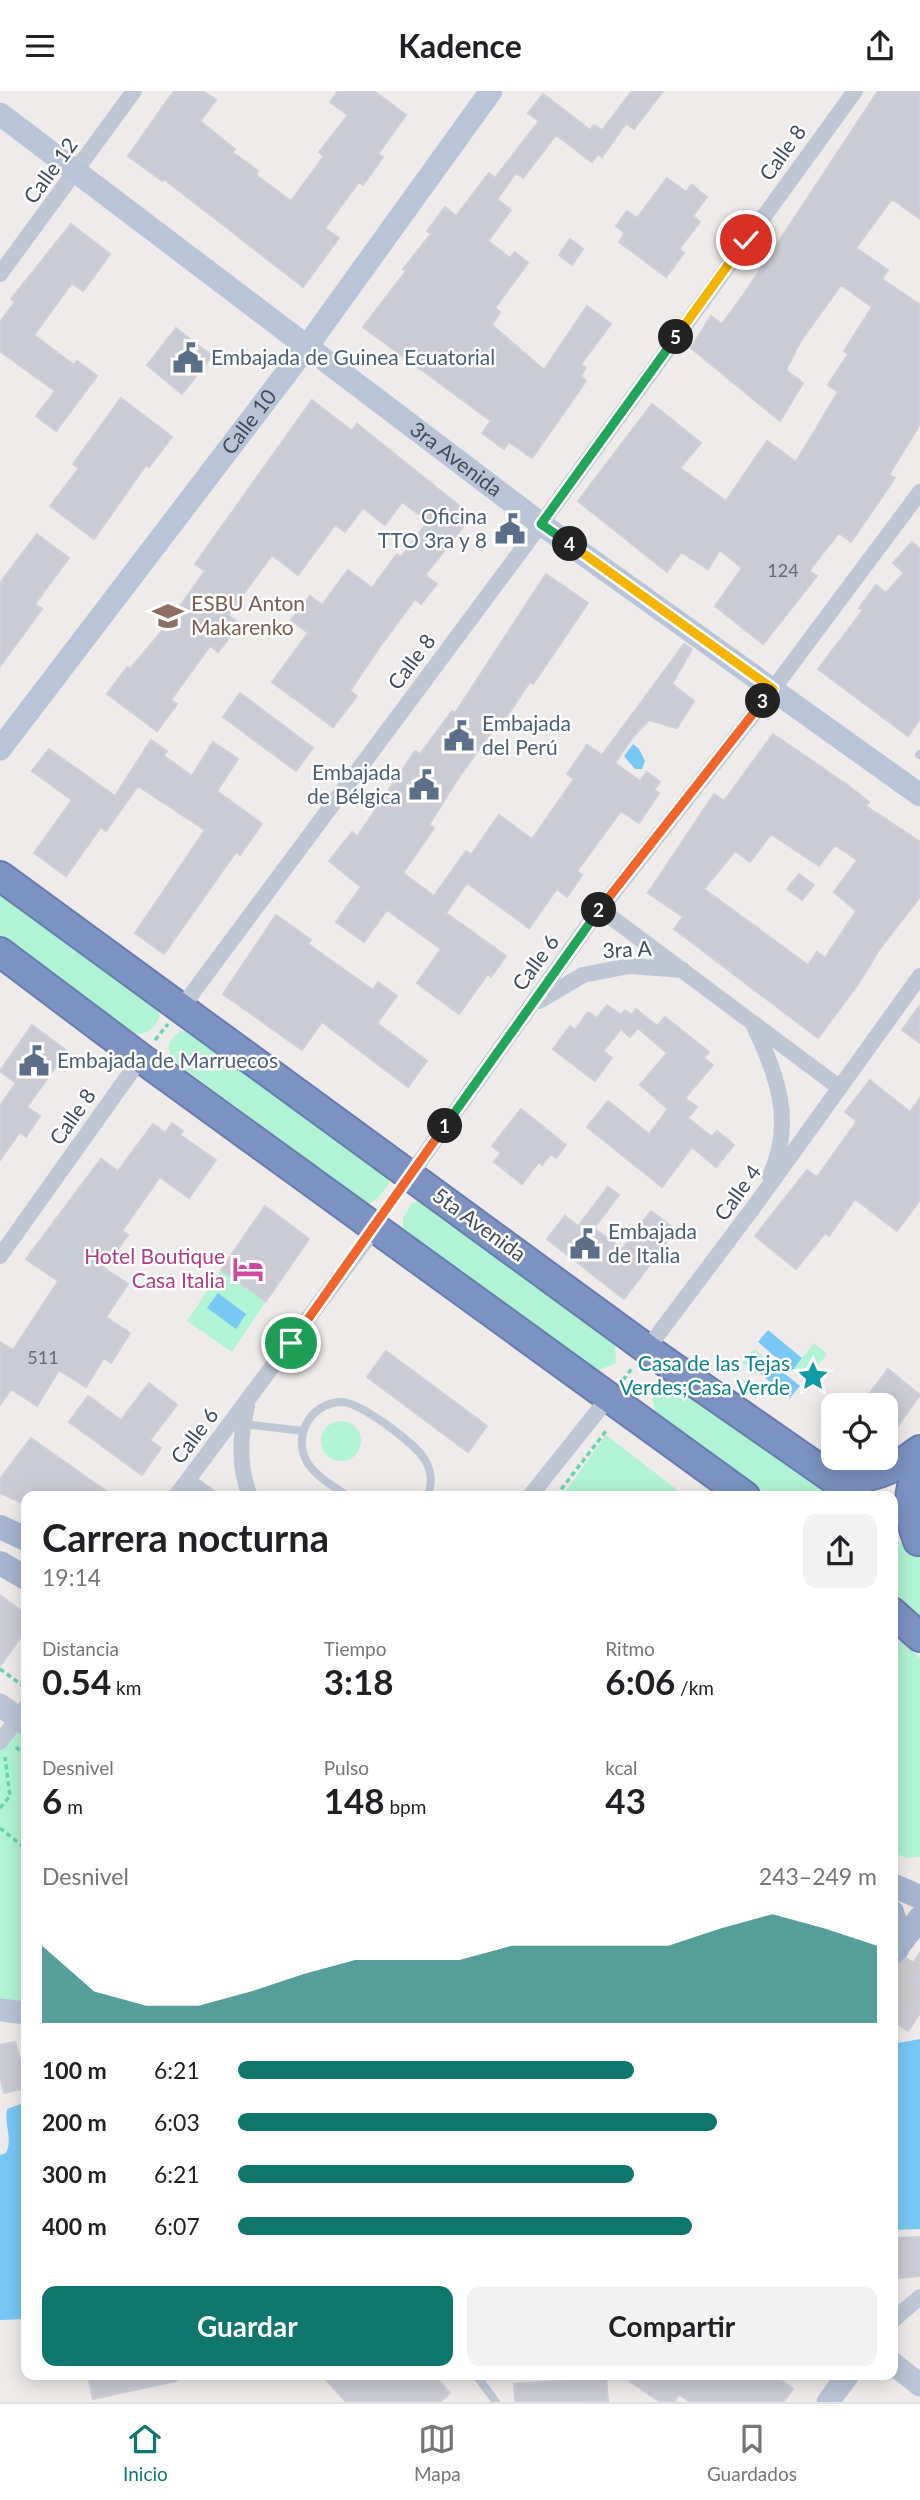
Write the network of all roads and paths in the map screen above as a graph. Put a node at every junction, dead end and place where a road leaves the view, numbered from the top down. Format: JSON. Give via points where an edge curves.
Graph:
{"nodes":[{"id":1,"x":134,"y":91,"type":"edge"},
{"id":2,"x":491,"y":91,"type":"edge"},
{"id":3,"x":855,"y":91,"type":"edge"},
{"id":4,"x":0,"y":114,"type":"edge"},
{"id":5,"x":77,"y":171,"type":"junction"},
{"id":6,"x":0,"y":274,"type":"edge"},
{"id":7,"x":308,"y":345,"type":"junction"},
{"id":8,"x":920,"y":492,"type":"edge"},
{"id":9,"x":541,"y":524,"type":"junction"},
{"id":10,"x":773,"y":689,"type":"junction"},
{"id":11,"x":0,"y":749,"type":"edge"},
{"id":12,"x":920,"y":795,"type":"edge"},
{"id":13,"x":0,"y":876,"type":"edge"},
{"id":14,"x":600,"y":909,"type":"junction"},
{"id":15,"x":0,"y":953,"type":"edge"},
{"id":16,"x":683,"y":970,"type":"junction"},
{"id":17,"x":920,"y":976,"type":"edge"},
{"id":18,"x":182,"y":1007,"type":"junction"},
{"id":19,"x":752,"y":1022,"type":"junction"},
{"id":20,"x":512,"y":1032,"type":"junction"},
{"id":21,"x":141,"y":1058,"type":"junction"},
{"id":22,"x":840,"y":1089,"type":"junction"},
{"id":23,"x":411,"y":1174,"type":"junction"},
{"id":24,"x":757,"y":1204,"type":"junction"},
{"id":25,"x":376,"y":1227,"type":"junction"},
{"id":26,"x":0,"y":1256,"type":"edge"},
{"id":27,"x":647,"y":1349,"type":"junction"},
{"id":28,"x":609,"y":1397,"type":"junction"},
{"id":29,"x":248,"y":1400,"type":"junction"},
{"id":30,"x":243,"y":1424,"type":"junction"},
{"id":31,"x":608,"y":1427,"type":"dead end"},
{"id":32,"x":303,"y":1431,"type":"junction"},
{"id":33,"x":920,"y":1450,"type":"edge"},
{"id":34,"x":920,"y":1463,"type":"edge"},
{"id":35,"x":835,"y":1479,"type":"junction"},
{"id":36,"x":188,"y":1481,"type":"junction"},
{"id":37,"x":180,"y":1491,"type":"edge"},
{"id":38,"x":202,"y":1491,"type":"edge"},
{"id":39,"x":248,"y":1491,"type":"edge"},
{"id":40,"x":341,"y":1491,"type":"edge"},
{"id":41,"x":429,"y":1491,"type":"edge"},
{"id":42,"x":534,"y":1491,"type":"edge"},
{"id":43,"x":560,"y":1491,"type":"edge"},
{"id":44,"x":738,"y":1491,"type":"edge"},
{"id":45,"x":851,"y":1491,"type":"edge"},
{"id":46,"x":898,"y":1526,"type":"edge"},
{"id":47,"x":0,"y":1527,"type":"edge"},
{"id":48,"x":21,"y":1537,"type":"edge"},
{"id":49,"x":919,"y":1542,"type":"edge"},
{"id":50,"x":0,"y":1557,"type":"edge"},
{"id":51,"x":0,"y":1563,"type":"edge"},
{"id":52,"x":21,"y":1567,"type":"edge"},
{"id":53,"x":21,"y":1575,"type":"edge"},
{"id":54,"x":898,"y":1617,"type":"edge"},
{"id":55,"x":920,"y":1637,"type":"edge"},
{"id":56,"x":0,"y":1669,"type":"edge"},
{"id":57,"x":21,"y":1684,"type":"edge"},
{"id":58,"x":18,"y":1713,"type":"edge"},
{"id":59,"x":1,"y":1740,"type":"edge"},
{"id":60,"x":0,"y":1808,"type":"edge"},
{"id":61,"x":0,"y":1828,"type":"edge"},
{"id":62,"x":21,"y":1845,"type":"edge"},
{"id":63,"x":898,"y":1885,"type":"edge"},
{"id":64,"x":920,"y":1885,"type":"edge"},
{"id":65,"x":898,"y":1888,"type":"edge"},
{"id":66,"x":920,"y":1897,"type":"edge"},
{"id":67,"x":920,"y":1918,"type":"edge"},
{"id":68,"x":898,"y":1948,"type":"edge"},
{"id":69,"x":0,"y":2010,"type":"edge"},
{"id":70,"x":21,"y":2012,"type":"edge"},
{"id":71,"x":920,"y":2297,"type":"edge"},
{"id":72,"x":898,"y":2317,"type":"edge"},
{"id":73,"x":898,"y":2368,"type":"edge"},
{"id":74,"x":480,"y":2380,"type":"edge"},
{"id":75,"x":844,"y":2380,"type":"edge"},
{"id":76,"x":920,"y":2385,"type":"edge"},
{"id":77,"x":496,"y":2402,"type":"edge"},
{"id":78,"x":828,"y":2402,"type":"edge"}],
"edges":[{"from":1,"to":5,"type":"street","name":"Calle 12"},
{"from":2,"to":7,"type":"main road","name":"Calle 10"},
{"from":3,"to":9,"type":"street","name":"Calle 8"},
{"from":4,"to":5,"type":"main road","name":"3ra Avenida"},
{"from":5,"to":6,"type":"street","name":"Calle 12"},
{"from":5,"to":7,"type":"main road","name":"3ra Avenida"},
{"from":7,"to":9,"type":"main road","name":"3ra Avenida"},
{"from":7,"to":11,"type":"main road","name":"Calle 10"},
{"from":8,"to":10,"type":"street","name":"Calle 6"},
{"from":9,"to":10,"type":"main road","name":"3ra Avenida"},
{"from":9,"to":18,"type":"street","name":"Calle 8"},
{"from":10,"to":12,"type":"main road","name":"3ra Avenida"},
{"from":10,"to":14,"type":"street","name":"Calle 6"},
{"from":13,"to":18,"type":"highway","name":"5ta Avenida"},
{"from":14,"to":16,"type":"street","name":"3ra A"},
{"from":14,"to":20,"type":"street","name":"Calle 6"},
{"from":15,"to":21,"type":"highway"},
{"from":16,"to":19,"type":"street","name":"3ra A"},
{"from":16,"to":20,"type":"street","name":"3ra A","via":[[629,967],[583,975],[542,997]]},
{"from":17,"to":22,"type":"street","name":"Calle 4"},
{"from":18,"to":21,"type":"path"},
{"from":18,"to":23,"type":"highway","name":"5ta Avenida"},
{"from":19,"to":22,"type":"street","name":"3ra A"},
{"from":19,"to":24,"type":"street","name":"3ra A","via":[[774,1068],[783,1114],[777,1161]]},
{"from":20,"to":23,"type":"street","name":"Calle 6"},
{"from":21,"to":25,"type":"highway"},
{"from":21,"to":26,"type":"street","name":"Calle 8"},
{"from":22,"to":24,"type":"street","name":"Calle 4"},
{"from":23,"to":25,"type":"path"},
{"from":23,"to":27,"type":"highway","name":"5ta Avenida"},
{"from":24,"to":27,"type":"street","name":"Calle 4"},
{"from":25,"to":28,"type":"highway"},
{"from":25,"to":29,"type":"street","name":"Calle 6"},
{"from":27,"to":28,"type":"path"},
{"from":27,"to":35,"type":"highway","name":"5ta Avenida"},
{"from":28,"to":42,"type":"street"},
{"from":28,"to":44,"type":"highway"},
{"from":29,"to":30,"type":"street","name":"Calle 6"},
{"from":29,"to":36,"type":"street","name":"Calle 6"},
{"from":30,"to":32,"type":"lane"},
{"from":30,"to":39,"type":"street","name":"Calle 6","via":[[240,1439]]},
{"from":31,"to":43,"type":"path"},
{"from":32,"to":40,"type":"lane","via":[[307,1462]]},
{"from":32,"to":41,"type":"lane","via":[[322,1407],[342,1402],[362,1408],[425,1459],[431,1479]]},
{"from":33,"to":35,"type":"highway","via":[[872,1477]]},
{"from":34,"to":49,"type":"highway","via":[[908,1509]]},
{"from":35,"to":45,"type":"highway","name":"5ta Avenida"},
{"from":36,"to":37,"type":"street","name":"Calle 6"},
{"from":36,"to":38,"type":"street"},
{"from":46,"to":49,"type":"highway"},
{"from":47,"to":48,"type":"main road"},
{"from":50,"to":52,"type":"main road"},
{"from":51,"to":53,"type":"main road"},
{"from":54,"to":55,"type":"highway"},
{"from":56,"to":57,"type":"path"},
{"from":58,"to":59,"type":"street"},
{"from":59,"to":60,"type":"path","via":[[9,1796]]},
{"from":61,"to":62,"type":"path"},
{"from":63,"to":64,"type":"main road"},
{"from":65,"to":66,"type":"main road"},
{"from":67,"to":68,"type":"main road"},
{"from":69,"to":70,"type":"main road"},
{"from":71,"to":72,"type":"street"},
{"from":73,"to":76,"type":"main road"},
{"from":74,"to":77,"type":"lane"},
{"from":75,"to":78,"type":"main road"}]}
